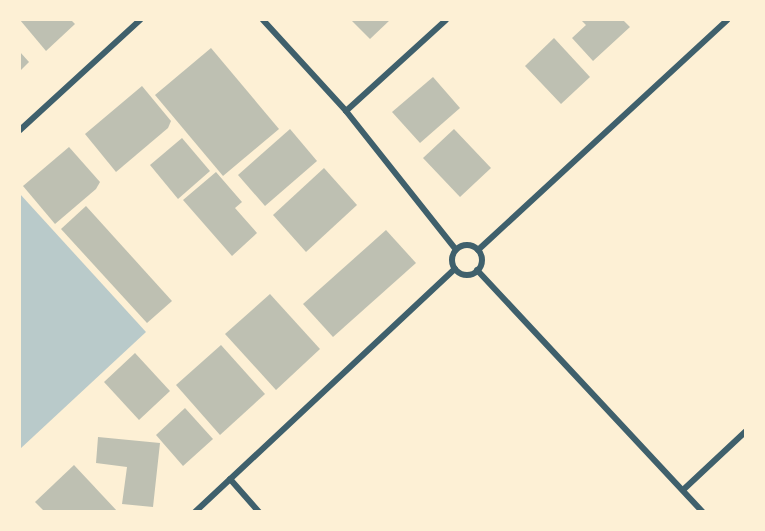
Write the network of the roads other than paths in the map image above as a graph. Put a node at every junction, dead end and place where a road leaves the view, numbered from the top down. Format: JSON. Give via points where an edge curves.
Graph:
{"nodes":[{"id":1,"x":140,"y":20,"type":"edge"},
{"id":2,"x":263,"y":20,"type":"edge"},
{"id":3,"x":446,"y":20,"type":"edge"},
{"id":4,"x":726,"y":20,"type":"edge"},
{"id":5,"x":346,"y":111,"type":"junction"},
{"id":6,"x":20,"y":130,"type":"edge"},
{"id":7,"x":456,"y":250,"type":"junction"},
{"id":8,"x":478,"y":250,"type":"junction"},
{"id":9,"x":455,"y":269,"type":"junction"},
{"id":10,"x":477,"y":270,"type":"junction"},
{"id":11,"x":746,"y":431,"type":"edge"},
{"id":12,"x":230,"y":479,"type":"junction"},
{"id":13,"x":683,"y":489,"type":"junction"},
{"id":14,"x":195,"y":512,"type":"edge"},
{"id":15,"x":260,"y":512,"type":"edge"},
{"id":16,"x":703,"y":512,"type":"edge"}],
"edges":[{"from":1,"to":6,"type":"street"},
{"from":2,"to":5,"type":"street"},
{"from":3,"to":5,"type":"street"},
{"from":4,"to":8,"type":"street"},
{"from":5,"to":7,"type":"street"},
{"from":7,"to":8,"type":"street","via":[[470,245]]},
{"from":7,"to":9,"type":"street","via":[[452,257]]},
{"from":8,"to":10,"type":"street","via":[[482,258]]},
{"from":9,"to":10,"type":"street","via":[[464,275]]},
{"from":9,"to":12,"type":"street"},
{"from":10,"to":13,"type":"street"},
{"from":11,"to":13,"type":"street"},
{"from":12,"to":14,"type":"street"},
{"from":12,"to":15,"type":"street"},
{"from":13,"to":16,"type":"street"}]}
